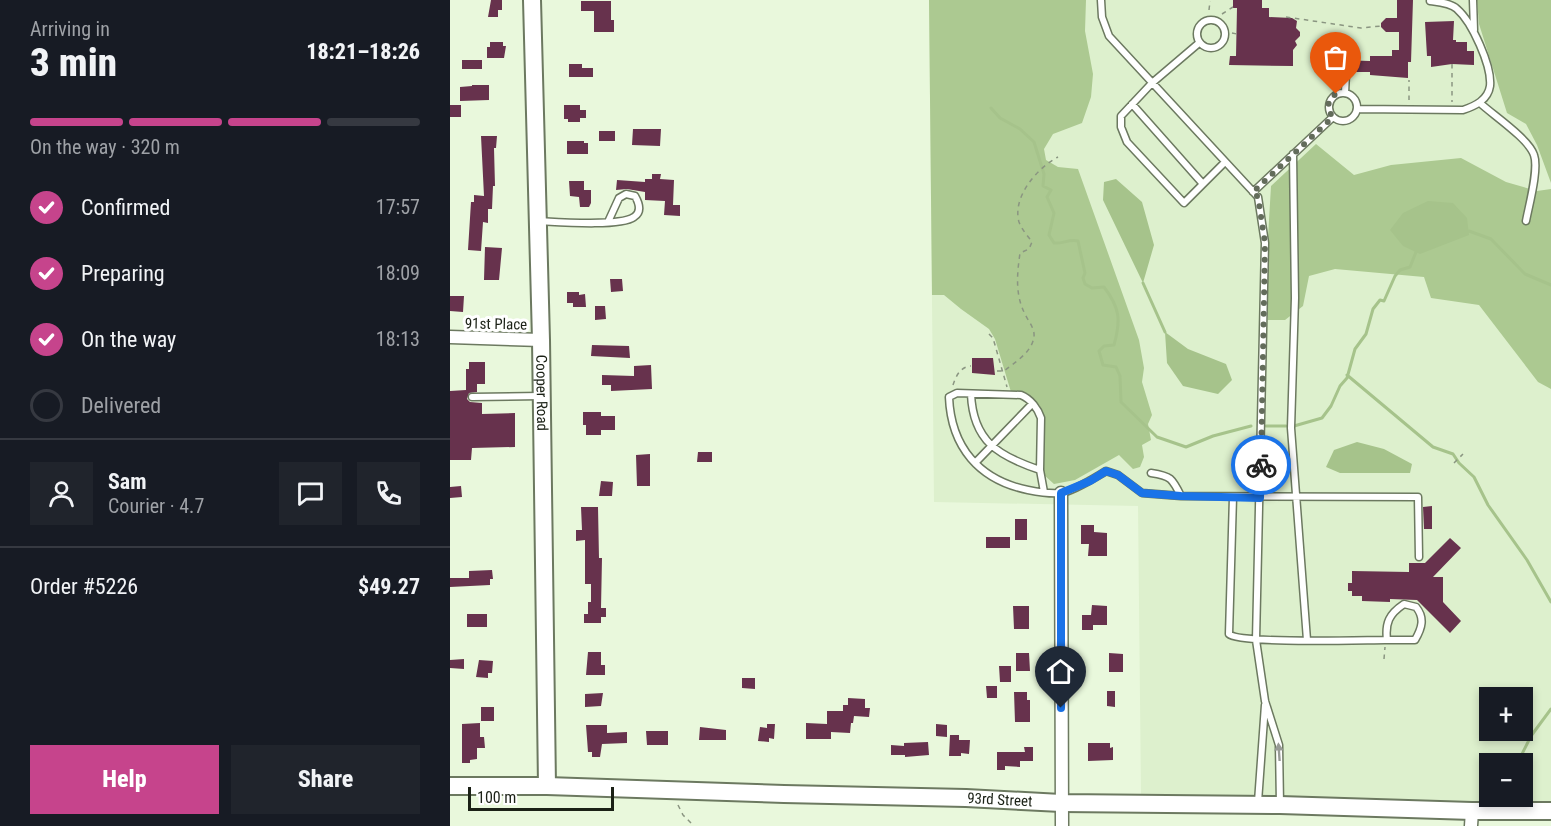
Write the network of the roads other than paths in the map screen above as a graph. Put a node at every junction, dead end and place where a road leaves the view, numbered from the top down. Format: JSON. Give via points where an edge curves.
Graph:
{"nodes":[{"id":1,"x":532,"y":0,"type":"edge"},
{"id":2,"x":1101,"y":0,"type":"edge"},
{"id":3,"x":1473,"y":0,"type":"edge"},
{"id":4,"x":1430,"y":1,"type":"edge"},
{"id":5,"x":1474,"y":31,"type":"junction"},
{"id":6,"x":1200,"y":43,"type":"junction"},
{"id":7,"x":1346,"y":73,"type":"dead end"},
{"id":8,"x":1152,"y":83,"type":"junction"},
{"id":9,"x":1345,"y":93,"type":"junction"},
{"id":10,"x":1480,"y":103,"type":"junction"},
{"id":11,"x":1132,"y":104,"type":"junction"},
{"id":12,"x":1357,"y":109,"type":"junction"},
{"id":13,"x":1333,"y":117,"type":"junction"},
{"id":14,"x":1293,"y":154,"type":"junction"},
{"id":15,"x":1225,"y":162,"type":"junction"},
{"id":16,"x":1203,"y":184,"type":"junction"},
{"id":17,"x":1253,"y":192,"type":"junction"},
{"id":18,"x":537,"y":221,"type":"junction"},
{"id":19,"x":1526,"y":221,"type":"dead end"},
{"id":20,"x":608,"y":222,"type":"junction"},
{"id":21,"x":450,"y":338,"type":"edge"},
{"id":22,"x":541,"y":340,"type":"junction"},
{"id":23,"x":971,"y":394,"type":"junction"},
{"id":24,"x":541,"y":396,"type":"junction"},
{"id":25,"x":472,"y":397,"type":"dead end"},
{"id":26,"x":1032,"y":404,"type":"junction"},
{"id":27,"x":991,"y":446,"type":"junction"},
{"id":28,"x":975,"y":463,"type":"junction"},
{"id":29,"x":1040,"y":470,"type":"junction"},
{"id":30,"x":1150,"y":473,"type":"dead end"},
{"id":31,"x":1044,"y":492,"type":"junction"},
{"id":32,"x":1061,"y":493,"type":"junction"},
{"id":33,"x":1181,"y":496,"type":"junction"},
{"id":34,"x":1297,"y":496,"type":"junction"},
{"id":35,"x":1233,"y":497,"type":"junction"},
{"id":36,"x":1260,"y":498,"type":"junction"},
{"id":37,"x":1419,"y":556,"type":"dead end"},
{"id":38,"x":1256,"y":640,"type":"junction"},
{"id":39,"x":1307,"y":640,"type":"junction"},
{"id":40,"x":1386,"y":640,"type":"junction"},
{"id":41,"x":1265,"y":701,"type":"junction"},
{"id":42,"x":450,"y":786,"type":"edge"},
{"id":43,"x":547,"y":786,"type":"junction"},
{"id":44,"x":1061,"y":803,"type":"junction"},
{"id":45,"x":1258,"y":804,"type":"junction"},
{"id":46,"x":1280,"y":805,"type":"junction"},
{"id":47,"x":1551,"y":811,"type":"edge"},
{"id":48,"x":1471,"y":818,"type":"edge"},
{"id":49,"x":1062,"y":826,"type":"edge"}],
"edges":[{"from":1,"to":18,"type":"street","name":"Cooper Road"},
{"from":2,"to":8,"type":"lane","via":[[1101,17],[1109,36]]},
{"from":3,"to":5,"type":"lane"},
{"from":4,"to":5,"type":"lane","via":[[1456,7]]},
{"from":5,"to":10,"type":"lane","via":[[1481,44],[1490,87]]},
{"from":6,"to":6,"type":"lane","via":[[1212,48],[1220,44],[1225,36],[1221,24],[1207,20],[1200,25],[1196,34]]},
{"from":6,"to":8,"type":"lane"},
{"from":7,"to":9,"type":"lane"},
{"from":8,"to":11,"type":"lane"},
{"from":8,"to":15,"type":"lane"},
{"from":9,"to":12,"type":"lane","via":[[1354,99]]},
{"from":9,"to":13,"type":"lane","via":[[1330,100],[1328,109]]},
{"from":10,"to":12,"type":"lane","via":[[1463,110]]},
{"from":10,"to":19,"type":"lane","via":[[1520,135],[1534,154]]},
{"from":11,"to":16,"type":"lane"},
{"from":11,"to":16,"type":"lane","via":[[1121,116],[1127,142],[1184,203]]},
{"from":12,"to":13,"type":"lane","via":[[1349,120]]},
{"from":13,"to":14,"type":"lane"},
{"from":14,"to":17,"type":"lane"},
{"from":14,"to":34,"type":"lane","via":[[1295,298],[1291,428]]},
{"from":15,"to":16,"type":"lane"},
{"from":15,"to":17,"type":"lane"},
{"from":17,"to":36,"type":"lane","via":[[1258,197],[1265,243]]},
{"from":18,"to":20,"type":"lane"},
{"from":18,"to":22,"type":"street","name":"Cooper Road"},
{"from":20,"to":20,"type":"lane","via":[[634,217],[639,211],[635,196],[626,194],[619,198]]},
{"from":21,"to":22,"type":"street","name":"91st Place"},
{"from":22,"to":24,"type":"street","name":"Cooper Road"},
{"from":23,"to":26,"type":"lane","via":[[1022,395]]},
{"from":23,"to":27,"type":"lane","via":[[971,410]]},
{"from":23,"to":28,"type":"lane","via":[[949,397],[950,418],[957,437]]},
{"from":24,"to":25,"type":"lane"},
{"from":24,"to":43,"type":"street","name":"Cooper Road"},
{"from":26,"to":27,"type":"lane"},
{"from":26,"to":29,"type":"lane","via":[[1041,418]]},
{"from":27,"to":28,"type":"lane"},
{"from":27,"to":29,"type":"lane"},
{"from":28,"to":31,"type":"lane","via":[[986,474],[1015,487]]},
{"from":29,"to":31,"type":"lane"},
{"from":30,"to":33,"type":"lane","via":[[1167,475]]},
{"from":31,"to":32,"type":"lane"},
{"from":32,"to":33,"type":"lane","via":[[1106,471],[1142,493]]},
{"from":32,"to":44,"type":"street"},
{"from":33,"to":35,"type":"lane"},
{"from":34,"to":36,"type":"lane"},
{"from":34,"to":37,"type":"lane","via":[[1418,498]]},
{"from":34,"to":39,"type":"lane"},
{"from":35,"to":36,"type":"lane"},
{"from":35,"to":38,"type":"lane","via":[[1229,634]]},
{"from":36,"to":38,"type":"lane"},
{"from":38,"to":39,"type":"lane"},
{"from":38,"to":41,"type":"lane"},
{"from":39,"to":40,"type":"lane"},
{"from":40,"to":40,"type":"lane","via":[[1415,640],[1422,622],[1416,607],[1404,604],[1392,612]]},
{"from":41,"to":45,"type":"lane"},
{"from":46,"to":41,"type":"lane","one_way":true,"via":[[1279,745]]},
{"from":42,"to":43,"type":"street","name":"93rd Street"},
{"from":43,"to":44,"type":"street","name":"93rd Street"},
{"from":44,"to":45,"type":"street","name":"93rd Street"},
{"from":44,"to":49,"type":"street"},
{"from":45,"to":46,"type":"street","name":"93rd Street"},
{"from":46,"to":48,"type":"street","name":"93rd Street"},
{"from":47,"to":48,"type":"street","name":"93rd Street"}]}
